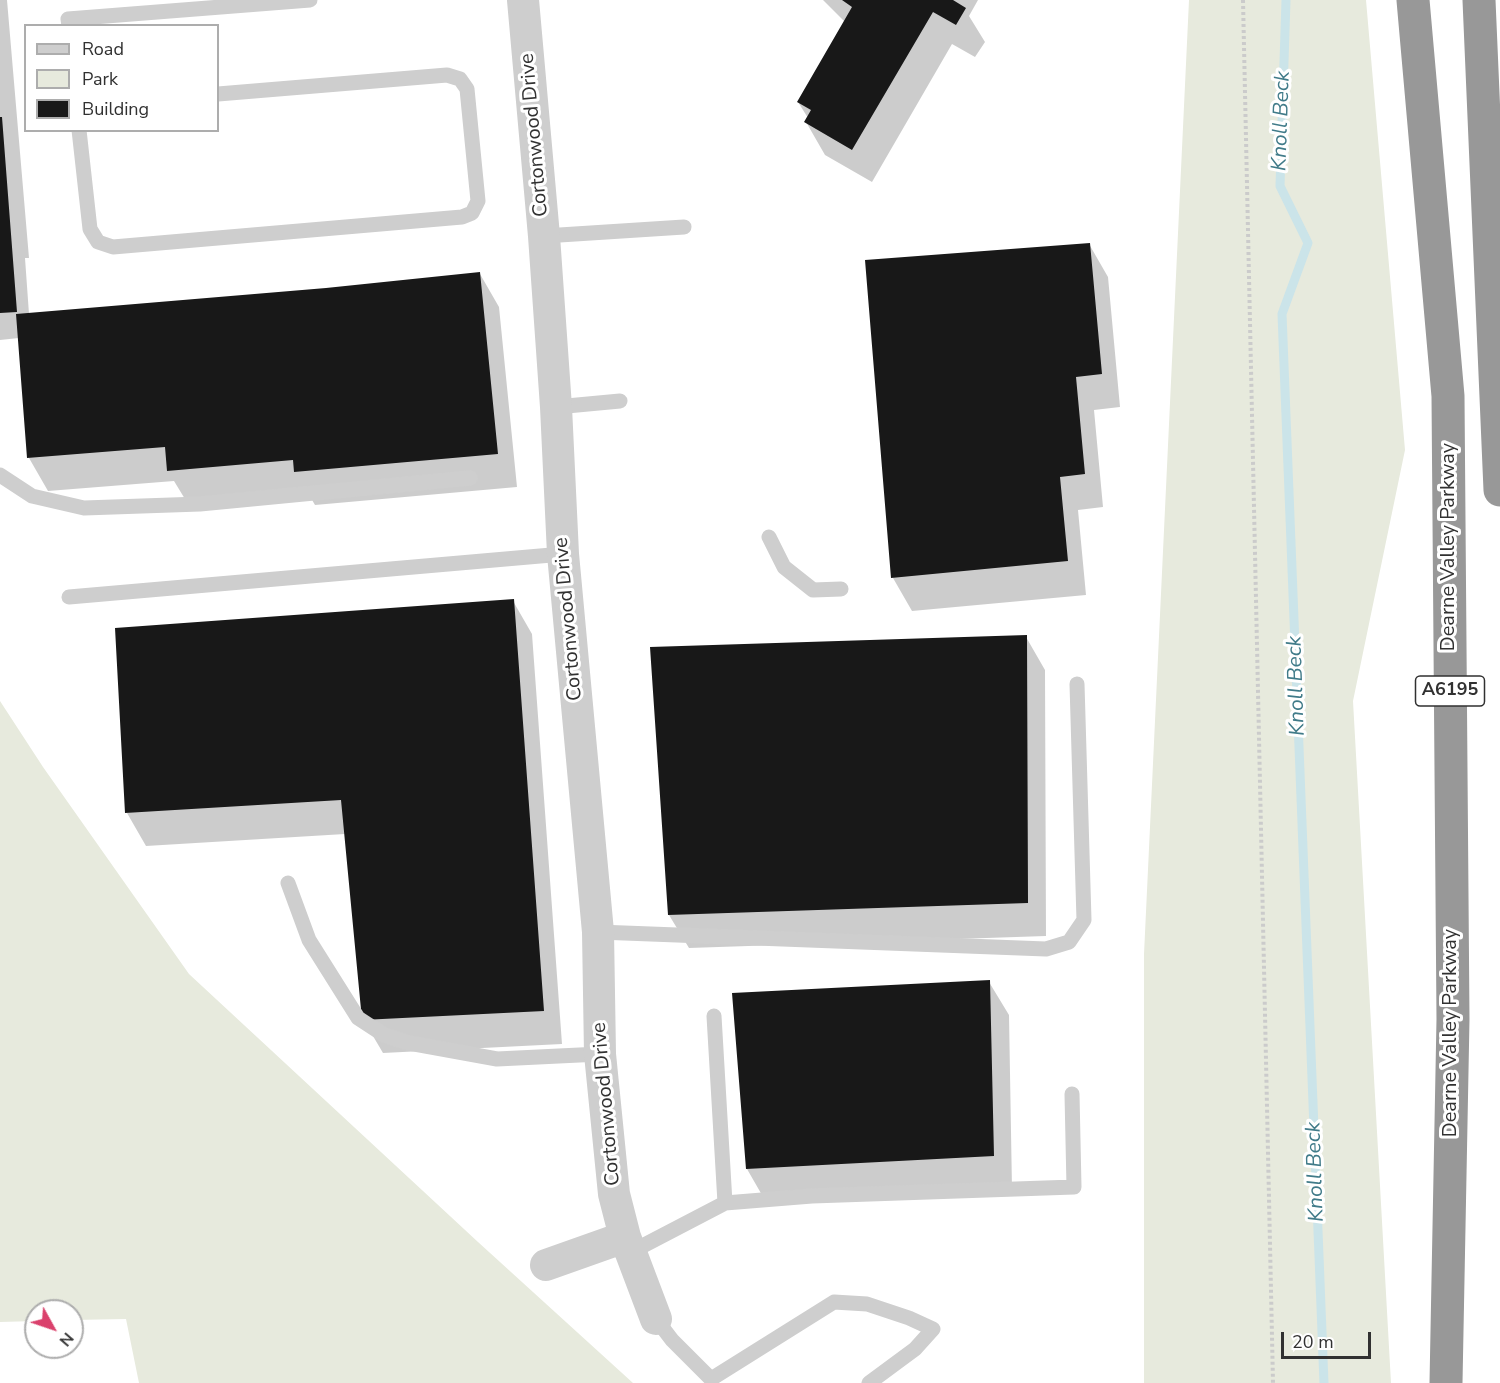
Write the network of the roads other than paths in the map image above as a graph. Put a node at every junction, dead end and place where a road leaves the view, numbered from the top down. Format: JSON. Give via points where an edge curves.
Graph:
{"nodes":[{"id":1,"x":310,"y":0,"type":"edge"},
{"id":2,"x":523,"y":0,"type":"edge"},
{"id":3,"x":1413,"y":0,"type":"edge"},
{"id":4,"x":1479,"y":0,"type":"edge"},
{"id":5,"x":69,"y":24,"type":"edge"},
{"id":6,"x":219,"y":94,"type":"edge"},
{"id":7,"x":79,"y":132,"type":"edge"},
{"id":8,"x":684,"y":227,"type":"dead end"},
{"id":9,"x":544,"y":236,"type":"junction"},
{"id":10,"x":620,"y":401,"type":"dead end"},
{"id":11,"x":556,"y":407,"type":"junction"},
{"id":12,"x":0,"y":475,"type":"edge"},
{"id":13,"x":470,"y":478,"type":"dead end"},
{"id":14,"x":1500,"y":490,"type":"edge"},
{"id":15,"x":769,"y":537,"type":"dead end"},
{"id":16,"x":562,"y":554,"type":"junction"},
{"id":17,"x":841,"y":589,"type":"dead end"},
{"id":18,"x":69,"y":597,"type":"dead end"},
{"id":19,"x":1077,"y":684,"type":"dead end"},
{"id":20,"x":288,"y":883,"type":"dead end"},
{"id":21,"x":598,"y":932,"type":"junction"},
{"id":22,"x":714,"y":1016,"type":"dead end"},
{"id":23,"x":600,"y":1054,"type":"junction"},
{"id":24,"x":1072,"y":1094,"type":"dead end"},
{"id":25,"x":725,"y":1203,"type":"junction"},
{"id":26,"x":628,"y":1245,"type":"junction"},
{"id":27,"x":546,"y":1265,"type":"dead end"},
{"id":28,"x":656,"y":1319,"type":"joint"},
{"id":29,"x":712,"y":1381,"type":"edge"},
{"id":30,"x":869,"y":1383,"type":"edge"},
{"id":31,"x":1446,"y":1383,"type":"edge"}],
"edges":[{"from":1,"to":5,"type":"lane","via":[[68,19]]},
{"from":2,"to":9,"type":"street","name":"Cortonwood Drive"},
{"from":3,"to":31,"type":"highway","name":"Dearne Valley Parkway","number":"A6195","via":[[1448,396],[1453,1019]]},
{"from":4,"to":14,"type":"highway"},
{"from":6,"to":7,"type":"lane","via":[[447,75],[460,79],[467,89],[478,201],[472,213],[462,217],[113,247],[98,242],[90,229]]},
{"from":8,"to":9,"type":"lane"},
{"from":9,"to":11,"type":"street","name":"Cortonwood Drive"},
{"from":10,"to":11,"type":"lane"},
{"from":11,"to":16,"type":"street","name":"Cortonwood Drive"},
{"from":12,"to":13,"type":"lane","via":[[32,496],[84,508],[200,504]]},
{"from":15,"to":17,"type":"lane","via":[[784,567],[813,590]]},
{"from":16,"to":18,"type":"lane"},
{"from":16,"to":21,"type":"street","name":"Cortonwood Drive"},
{"from":19,"to":21,"type":"lane","via":[[1084,920],[1069,942],[1046,949]]},
{"from":20,"to":23,"type":"lane","via":[[309,940],[358,1018],[384,1035],[497,1059]]},
{"from":21,"to":23,"type":"street","name":"Cortonwood Drive"},
{"from":22,"to":25,"type":"lane"},
{"from":23,"to":26,"type":"street","name":"Cortonwood Drive","via":[[614,1194]]},
{"from":24,"to":25,"type":"lane","via":[[1074,1187],[812,1196]]},
{"from":25,"to":26,"type":"lane"},
{"from":26,"to":27,"type":"street"},
{"from":26,"to":28,"type":"street","name":"Cortonwood Drive"},
{"from":28,"to":29,"type":"lane"},
{"from":29,"to":30,"type":"lane","via":[[834,1302],[867,1304],[933,1329],[915,1349]]}]}
